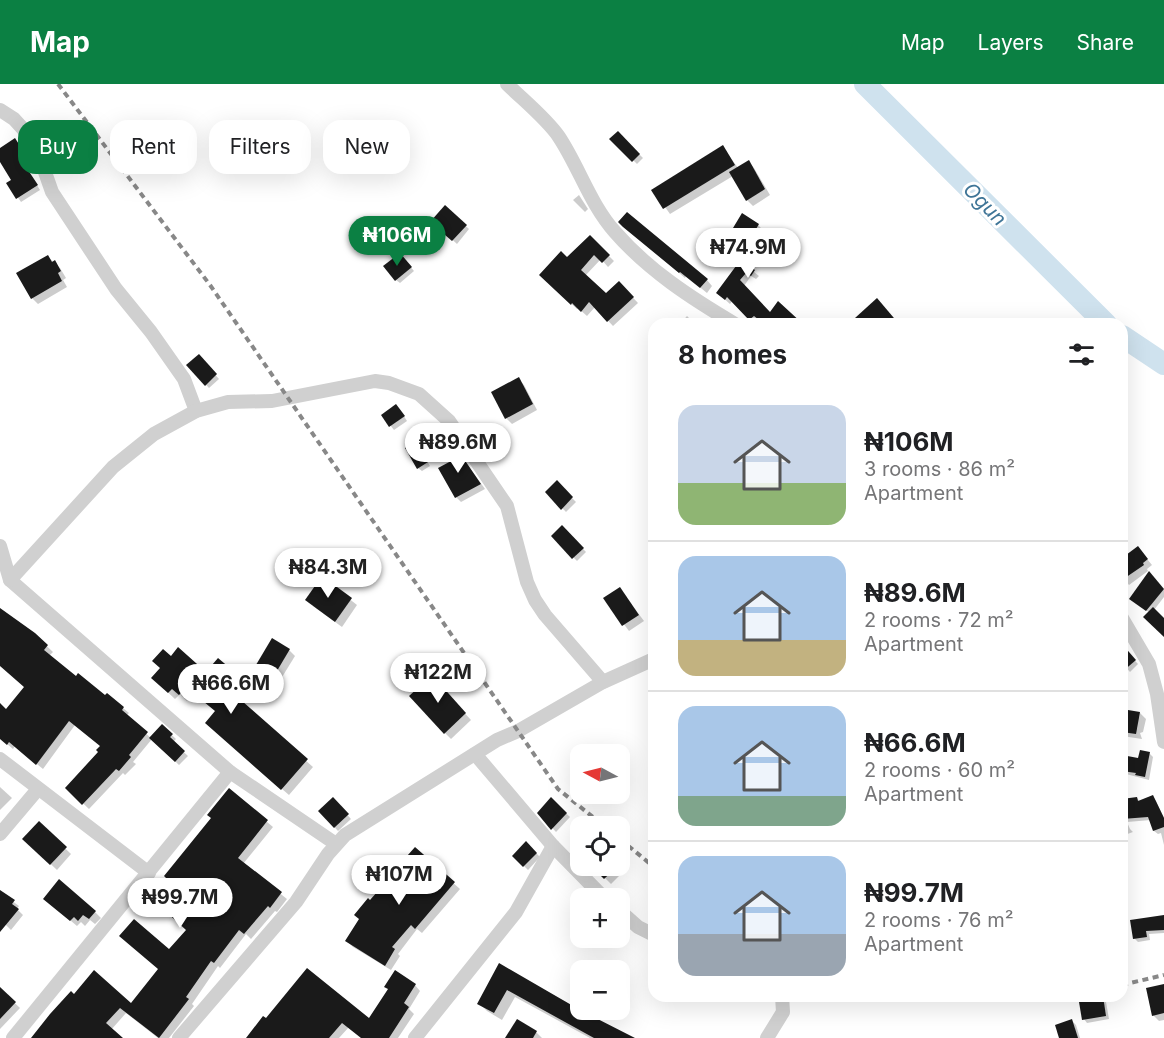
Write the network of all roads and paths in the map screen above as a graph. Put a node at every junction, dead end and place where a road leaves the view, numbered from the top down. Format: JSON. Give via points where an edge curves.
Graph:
{"nodes":[{"id":1,"x":507,"y":84,"type":"edge"},
{"id":2,"x":0,"y":110,"type":"edge"},
{"id":3,"x":725,"y":318,"type":"edge"},
{"id":4,"x":196,"y":411,"type":"junction"},
{"id":5,"x":0,"y":546,"type":"edge"},
{"id":6,"x":10,"y":580,"type":"junction"},
{"id":7,"x":1128,"y":628,"type":"edge"},
{"id":8,"x":648,"y":662,"type":"edge"},
{"id":9,"x":603,"y":682,"type":"junction"},
{"id":10,"x":1164,"y":742,"type":"edge"},
{"id":11,"x":475,"y":754,"type":"junction"},
{"id":12,"x":0,"y":759,"type":"edge"},
{"id":13,"x":230,"y":772,"type":"junction"},
{"id":14,"x":38,"y":789,"type":"junction"},
{"id":15,"x":0,"y":834,"type":"edge"},
{"id":16,"x":336,"y":844,"type":"junction"},
{"id":17,"x":553,"y":846,"type":"junction"},
{"id":18,"x":149,"y":873,"type":"junction"},
{"id":19,"x":594,"y":888,"type":"edge"},
{"id":20,"x":630,"y":920,"type":"edge"},
{"id":21,"x":648,"y":932,"type":"edge"},
{"id":22,"x":782,"y":1002,"type":"edge"},
{"id":23,"x":13,"y":1038,"type":"edge"},
{"id":24,"x":179,"y":1038,"type":"edge"},
{"id":25,"x":415,"y":1038,"type":"edge"},
{"id":26,"x":767,"y":1038,"type":"edge"}],
"edges":[{"from":1,"to":3,"type":"street","via":[[558,135],[613,230],[637,255],[690,297]]},
{"from":2,"to":4,"type":"street","via":[[34,141],[52,192],[116,289],[184,379]]},
{"from":4,"to":6,"type":"street","via":[[154,434],[113,467]]},
{"from":4,"to":9,"type":"street","via":[[228,402],[272,401],[375,381],[419,394],[449,422],[507,506],[535,600]]},
{"from":5,"to":6,"type":"street"},
{"from":6,"to":13,"type":"street"},
{"from":7,"to":10,"type":"street","via":[[1149,663]]},
{"from":8,"to":9,"type":"street"},
{"from":9,"to":11,"type":"street"},
{"from":11,"to":16,"type":"street","via":[[361,824]]},
{"from":11,"to":17,"type":"street"},
{"from":12,"to":14,"type":"street"},
{"from":13,"to":16,"type":"street"},
{"from":13,"to":18,"type":"street"},
{"from":14,"to":15,"type":"street"},
{"from":14,"to":18,"type":"street"},
{"from":16,"to":24,"type":"street","via":[[296,902]]},
{"from":17,"to":19,"type":"street"},
{"from":17,"to":25,"type":"street","via":[[516,912]]},
{"from":18,"to":23,"type":"street"},
{"from":20,"to":21,"type":"street"},
{"from":22,"to":26,"type":"street","via":[[783,1012]]}]}
